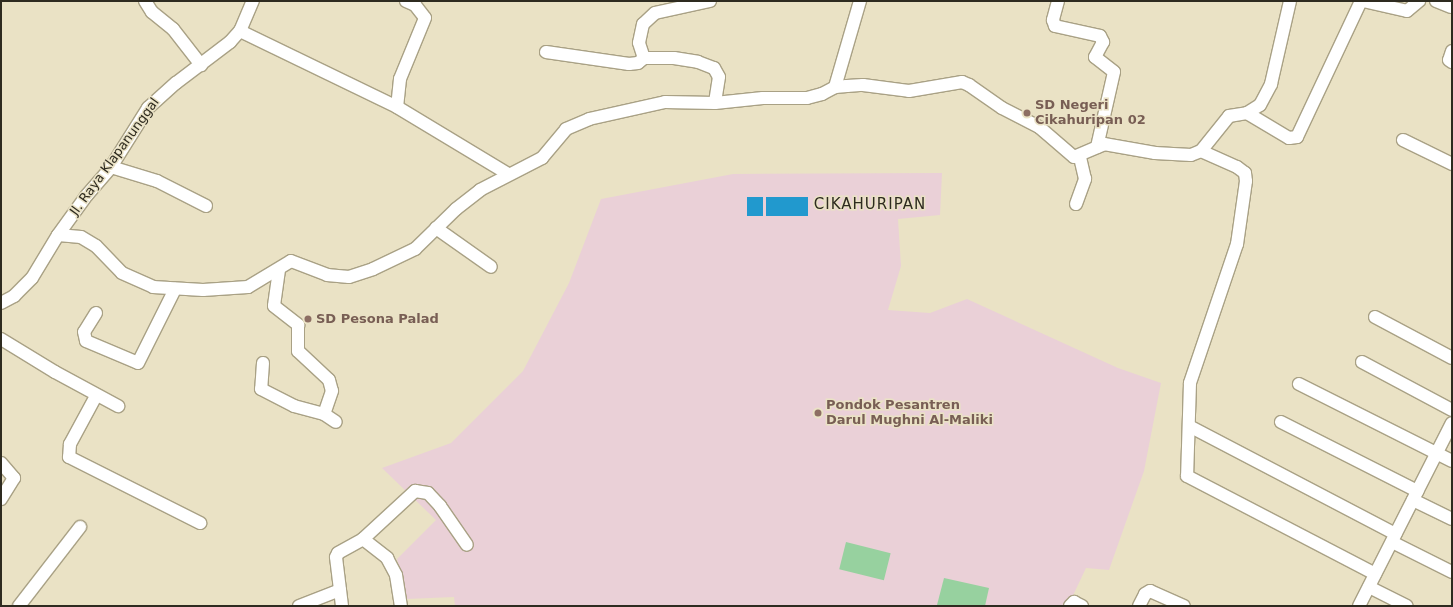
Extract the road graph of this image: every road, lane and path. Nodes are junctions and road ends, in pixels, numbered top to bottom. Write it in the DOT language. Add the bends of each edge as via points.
graph roads {
  1 [pos="145,1"];
  2 [pos="253,1"];
  3 [pos="406,1"];
  4 [pos="710,1"];
  5 [pos="860,1"];
  6 [pos="1058,1"];
  7 [pos="1290,1"];
  8 [pos="1362,1"];
  9 [pos="1419,1"];
  10 [pos="1436,1"];
  11 [pos="1451,7"];
  12 [pos="240,32"];
  13 [pos="1452,51"];
  14 [pos="546,52"];
  15 [pos="644,58"];
  16 [pos="1452,62"];
  17 [pos="201,65"];
  18 [pos="835,87"];
  19 [pos="715,103"];
  20 [pos="397,107"];
  21 [pos="1247,113"];
  22 [pos="1403,140"];
  23 [pos="1097,147"];
  24 [pos="1201,151"];
  25 [pos="1080,156"];
  26 [pos="1452,164"];
  27 [pos="110,167"];
  28 [pos="508,174"];
  29 [pos="1076,204"];
  30 [pos="206,206"];
  31 [pos="436,228"];
  32 [pos="58,234"];
  33 [pos="491,267"];
  34 [pos="278,270"];
  35 [pos="175,288"];
  36 [pos="14,296"];
  37 [pos="1,303"];
  38 [pos="96,313"];
  39 [pos="1,314"];
  40 [pos="1375,317"];
  41 [pos="1,339"];
  42 [pos="1452,358"];
  43 [pos="1362,362"];
  44 [pos="263,363"];
  45 [pos="1299,384"];
  46 [pos="96,396"];
  47 [pos="118,406"];
  48 [pos="1452,410"];
  49 [pos="324,414"];
  50 [pos="336,422"];
  51 [pos="1281,422"];
  52 [pos="1452,423"];
  53 [pos="1188,426"];
  54 [pos="1,453"];
  55 [pos="1436,454"];
  56 [pos="1452,461"];
  57 [pos="1,462"];
  58 [pos="1415,495"];
  59 [pos="1,499"];
  60 [pos="1452,519"];
  61 [pos="200,523"];
  62 [pos="80,527"];
  63 [pos="1394,538"];
  64 [pos="363,539"];
  65 [pos="467,545"];
  66 [pos="1452,572"];
  67 [pos="1375,574"];
  68 [pos="1369,587"];
  69 [pos="340,590"];
  70 [pos="19,606"];
  71 [pos="299,606"];
  72 [pos="342,606"];
  73 [pos="401,606"];
  74 [pos="1070,606"];
  75 [pos="1082,606"];
  76 [pos="1139,606"];
  77 [pos="1184,606"];
  78 [pos="1359,606"];
  79 [pos="1407,606"];
  1 -- 17 [label="street" via="152,12 173,29"];
  2 -- 12 [label="street, Jl. Raya Klapanunggal"];
  3 -- 20 [label="street" via="415,5 425,18 400,79"];
  4 -- 15 [label="street" via="655,13 648,18 639,34"];
  5 -- 18 [label="street"];
  6 -- 23 [label="street" via="1053,20 1055,26 1100,36 1103,42 1095,57 1114,72"];
  7 -- 21 [label="street" via="1271,84 1260,106"];
  8 -- 9 [label="street" via="1407,11"];
  8 -- 21 [label="street" via="1297,137 1289,138"];
  10 -- 11 [label="street"];
  12 -- 17 [label="street, Jl. Raya Klapanunggal"];
  12 -- 20 [label="street"];
  13 -- 16 [label="street" via="1449,60"];
  14 -- 15 [label="street" via="629,64 638,63"];
  15 -- 19 [label="street" via="674,58 714,68 718,73 719,83"];
  17 -- 27 [label="street, Jl. Raya Klapanunggal" via="176,82 148,108"];
  18 -- 19 [label="street" via="816,96"];
  18 -- 25 [label="street" via="863,85 909,91 962,82 1002,108 1039,127 1074,157"];
  19 -- 28 [label="street" via="665,102 589,118 566,129 542,158"];
  20 -- 28 [label="street"];
  21 -- 24 [label="street" via="1229,116"];
  22 -- 26 [label="street"];
  23 -- 24 [label="street" via="1111,145 1175,155 1191,155"];
  23 -- 25 [label="street"];
  24 -- 53 [label="street" via="1238,166 1245,173 1246,181 1237,244 1190,383"];
  25 -- 29 [label="street" via="1085,179"];
  27 -- 30 [label="street" via="157,181"];
  27 -- 32 [label="street, Jl. Raya Klapanunggal"];
  28 -- 31 [label="street" via="480,190"];
  31 -- 33 [label="street"];
  31 -- 34 [label="street" via="415,249 349,277 327,275 291,261"];
  32 -- 35 [label="street" via="81,237 96,246 122,274 133,280 153,287"];
  32 -- 36 [label="street, Jl. Raya Klapanunggal" via="32,278"];
  34 -- 35 [label="street" via="248,287 230,290"];
  34 -- 49 [label="street" via="274,306 298,325 298,351 329,380 331,385 329,402"];
  35 -- 38 [label="street" via="138,364 86,341 84,332"];
  36 -- 37 [label="street, Jl. Raya Klapanunggal"];
  36 -- 39 [label="street"];
  40 -- 42 [label="street"];
  41 -- 46 [label="street"];
  43 -- 48 [label="street"];
  44 -- 49 [label="street" via="261,389 294,406"];
  45 -- 55 [label="street"];
  46 -- 47 [label="street"];
  46 -- 61 [label="street" via="70,444 69,457"];
  49 -- 50 [label="street"];
  51 -- 58 [label="street"];
  52 -- 55 [label="street"];
  53 -- 63 [label="street"];
  53 -- 67 [label="street" via="1188,478"];
  54 -- 57 [label="street"];
  55 -- 56 [label="street"];
  55 -- 58 [label="street"];
  57 -- 59 [label="street" via="14,476"];
  58 -- 60 [label="street"];
  58 -- 63 [label="street"];
  62 -- 70 [label="street"];
  63 -- 66 [label="street"];
  63 -- 67 [label="street"];
  64 -- 65 [label="street" via="408,496 415,491 424,491 440,506"];
  64 -- 69 [label="street" via="338,553 336,557"];
  64 -- 73 [label="street" via="387,558 396,576"];
  67 -- 68 [label="street"];
  68 -- 78 [label="street"];
  68 -- 79 [label="street"];
  69 -- 71 [label="street"];
  69 -- 72 [label="street"];
  74 -- 75 [label="street" via="1074,602"];
  76 -- 77 [label="street" via="1145,594 1152,591"];
}
